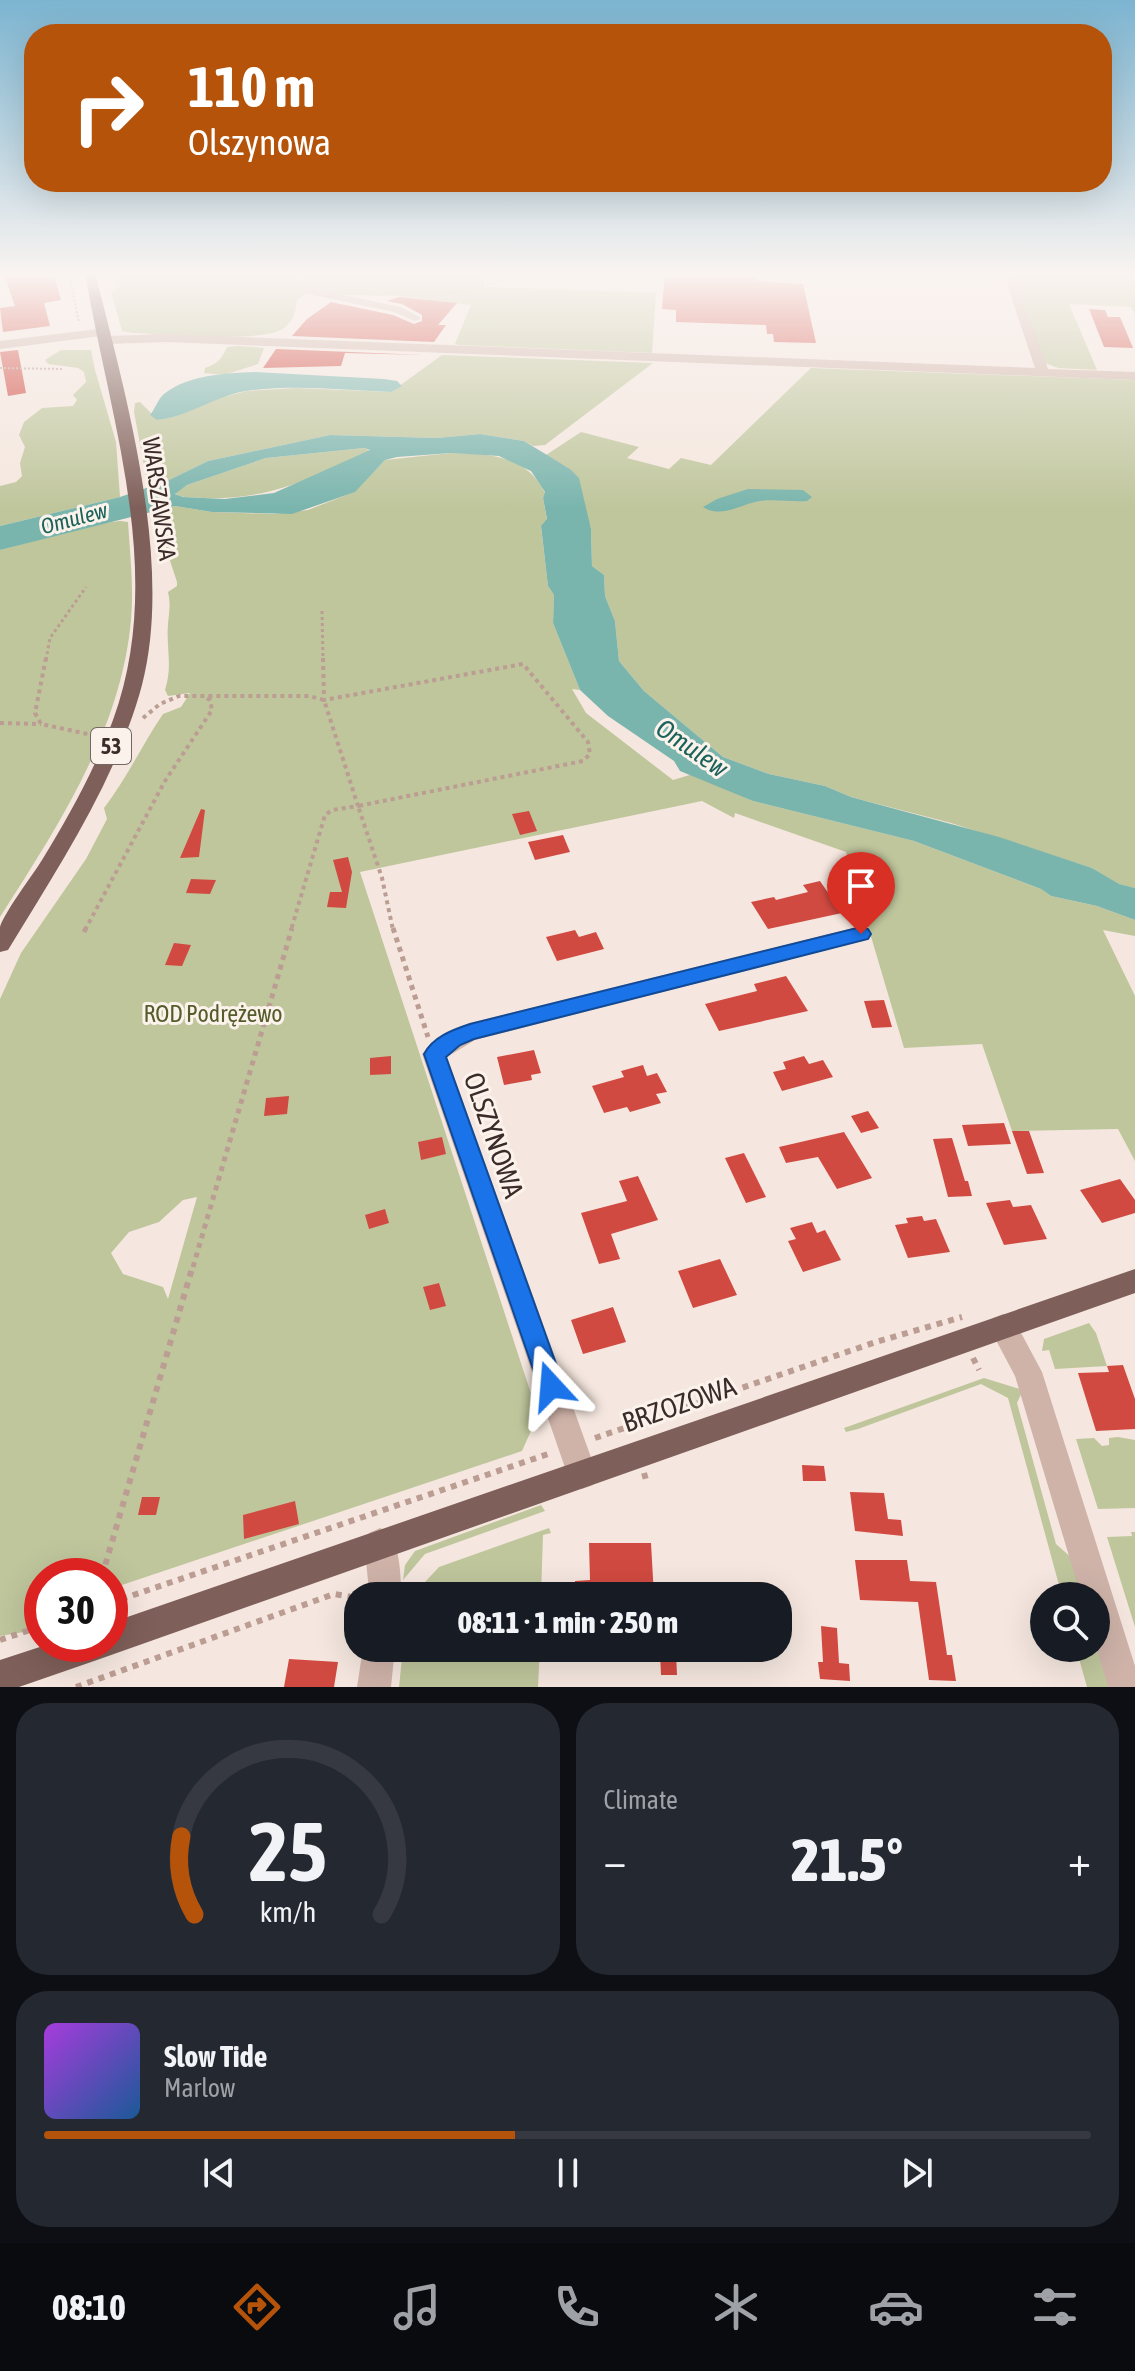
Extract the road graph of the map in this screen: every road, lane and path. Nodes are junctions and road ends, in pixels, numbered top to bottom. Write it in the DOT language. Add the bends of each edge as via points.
graph roads {
  1 [pos="109,351"];
  2 [pos="494,351"];
  3 [pos="1036,351"];
  4 [pos="0,368"];
  5 [pos="63,369"];
  6 [pos="1043,372"];
  7 [pos="1135,376"];
  8 [pos="86,587"];
  9 [pos="322,611"];
  10 [pos="203,695"];
  11 [pos="324,700"];
  12 [pos="0,723"];
  13 [pos="121,723"];
  14 [pos="41,724"];
  15 [pos="113,741"];
  16 [pos="358,806"];
  17 [pos="84,932"];
  18 [pos="861,934"];
  19 [pos="0,944"];
  20 [pos="434,1054"];
  21 [pos="1135,1281"];
  22 [pos="974,1314"];
  23 [pos="1003,1327"];
  24 [pos="587,1441"];
  25 [pos="554,1452"];
  26 [pos="582,1474"];
  27 [pos="380,1544"];
  28 [pos="107,1558"];
  29 [pos="385,1582"];
  30 [pos="344,1596"];
  31 [pos="128,1597"];
  32 [pos="24,1632"];
  33 [pos="128,1633"];
  34 [pos="0,1640"];
  35 [pos="44,1662"];
  36 [pos="377,1662"];
  37 [pos="0,1677"];
  38 [pos="76,1687"];
  39 [pos="374,1687"];
  40 [pos="1125,1687"];
  1 -- 13 [label="main road, WARSZAWSKA / 53" via="146,571 138,666"];
  2 -- 6 [label="street"];
  3 -- 6 [label="street"];
  4 -- 5 [label="path"];
  6 -- 7 [label="street"];
  8 -- 14 [label="path" via="55,628 47,648 35,713"];
  9 -- 11 [label="path"];
  10 -- 11 [label="path"];
  10 -- 13 [label="path" via="169,699 145,717"];
  10 -- 17 [label="path" via="212,710 165,781"];
  11 -- 16 [label="path"];
  11 -- 16 [label="path" via="523,664 588,742 590,754 583,761"];
  12 -- 14 [label="path"];
  13 -- 15 [label="main road, WARSZAWSKA / 53"];
  14 -- 15 [label="path"];
  15 -- 19 [label="main road, WARSZAWSKA / 53" via="63,841"];
  16 -- 20 [label="path"];
  16 -- 28 [label="path" via="325,815"];
  18 -- 20 [label="street, OLSZYNOWA" via="470,1032"];
  20 -- 26 [label="street, OLSZYNOWA"];
  21 -- 23 [label="main road, BRZOZOWA"];
  22 -- 24 [label="path"];
  23 -- 26 [label="main road, BRZOZOWA"];
  23 -- 40 [label="street" via="1028,1372"];
  25 -- 31 [label="path"];
  26 -- 27 [label="main road, BRZOZOWA"];
  27 -- 29 [label="street"];
  27 -- 33 [label="main road, BRZOZOWA"];
  30 -- 38 [label="path" via="334,1594"];
  32 -- 34 [label="path"];
  35 -- 37 [label="main road"];
  36 -- 39 [label="street"];
}
